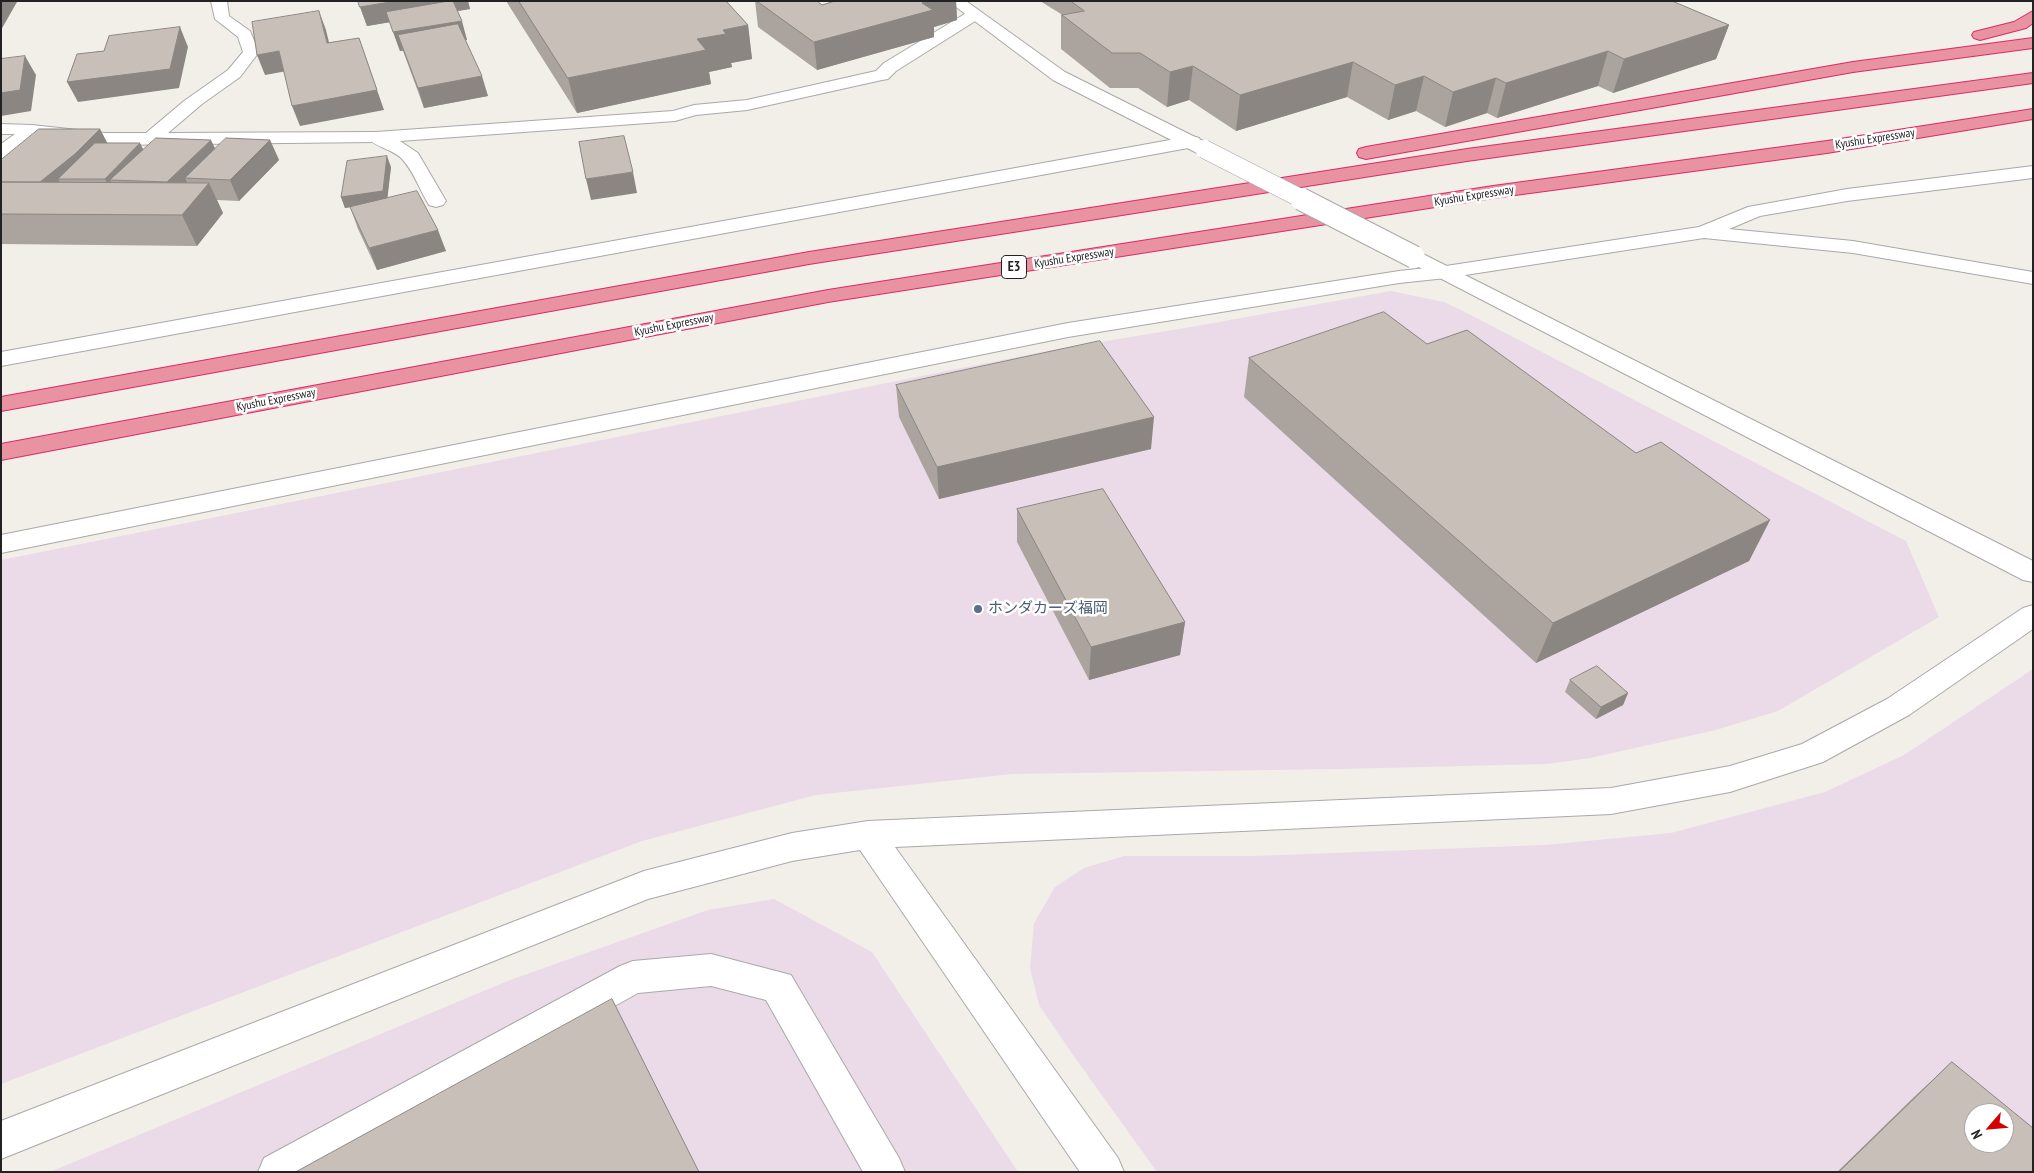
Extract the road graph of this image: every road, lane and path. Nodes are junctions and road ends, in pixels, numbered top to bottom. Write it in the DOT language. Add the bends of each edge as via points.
graph roads {
  1 [pos="219,1"];
  2 [pos="956,1"];
  3 [pos="974,15"];
  4 [pos="2033,16"];
  5 [pos="2033,43"];
  6 [pos="1853,67"];
  7 [pos="2033,78"];
  8 [pos="2033,114"];
  9 [pos="2033,128"];
  10 [pos="1,129"];
  11 [pos="32,130"];
  12 [pos="376,137"];
  13 [pos="150,138"];
  14 [pos="1198,146"];
  15 [pos="1827,147"];
  16 [pos="1,153"];
  17 [pos="2033,172"];
  18 [pos="436,201"];
  19 [pos="1703,232"];
  20 [pos="809,258"];
  21 [pos="1446,272"];
  22 [pos="2033,278"];
  23 [pos="1,359"];
  24 [pos="1,404"];
  25 [pos="1,452"];
  26 [pos="1,544"];
  27 [pos="2033,573"];
  28 [pos="2033,615"];
  29 [pos="868,834"];
  30 [pos="1,1140"];
  31 [pos="278,1172"];
  32 [pos="885,1172"];
  33 [pos="1104,1172"];
  1 -- 13 [label="street" via="218,14 245,34 251,52 246,64"];
  2 -- 3 [label="street"];
  3 -- 12 [label="street" via="882,75 747,104 694,110 675,116"];
  3 -- 14 [label="street" via="1059,76"];
  4 -- 6 [label="highway" via="2020,25"];
  5 -- 6 [label="highway"];
  6 -- 20 [label="highway" via="1444,138"];
  7 -- 20 [label="highway" via="1467,155"];
  8 -- 15 [label="highway, Kyushu Expressway / E3"];
  9 -- 15 [label="highway"];
  10 -- 11 [label="street"];
  11 -- 13 [label="street" via="105,139"];
  11 -- 16 [label="street"];
  12 -- 13 [label="street"];
  12 -- 18 [label="street" via="411,157"];
  14 -- 21 [label="street, bridge"];
  14 -- 23 [label="street"];
  15 -- 25 [label="highway, Kyushu Expressway / E3" via="1493,192 828,296"];
  17 -- 19 [label="street" via="1847,195 1774,208"];
  19 -- 21 [label="street"];
  19 -- 22 [label="street" via="1853,246"];
  20 -- 24 [label="highway"];
  21 -- 26 [label="street" via="1068,330"];
  21 -- 27 [label="street"];
  28 -- 29 [label="street" via="1898,707 1812,753 1730,779 1611,801"];
  29 -- 30 [label="street" via="792,847 644,886"];
  29 -- 33 [label="street"];
  31 -- 32 [label="street" via="633,977 711,970 778,987"];
}
